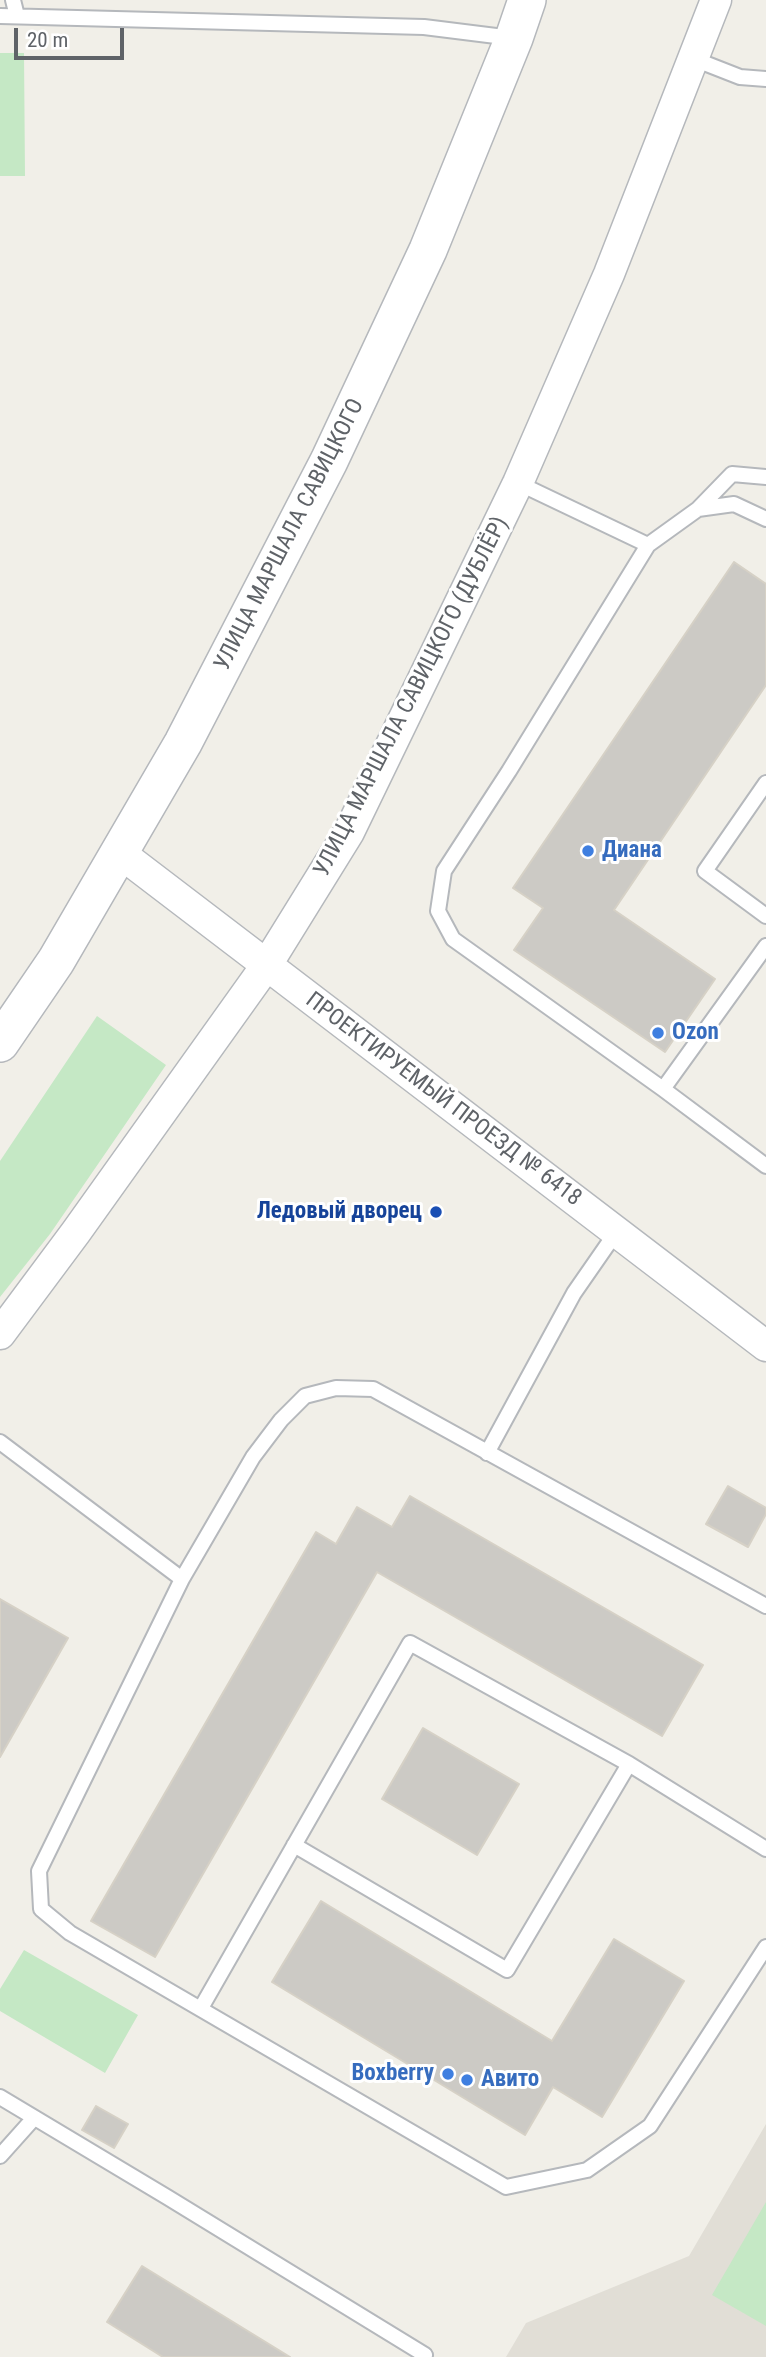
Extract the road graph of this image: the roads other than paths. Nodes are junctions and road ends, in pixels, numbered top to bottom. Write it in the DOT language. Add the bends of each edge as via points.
graph roads {
  1 [pos="13,0"];
  2 [pos="527,0"];
  3 [pos="716,0"];
  4 [pos="0,16"];
  5 [pos="17,16"];
  6 [pos="514,38"];
  7 [pos="694,59"];
  8 [pos="766,79"];
  9 [pos="766,477"];
  10 [pos="518,484"];
  11 [pos="698,509"];
  12 [pos="766,519"];
  13 [pos="648,545"];
  14 [pos="766,783"];
  15 [pos="120,853"];
  16 [pos="766,916"];
  17 [pos="766,946"];
  18 [pos="266,966"];
  19 [pos="0,1043"];
  20 [pos="663,1089"];
  21 [pos="766,1166"];
  22 [pos="617,1231"];
  23 [pos="0,1334"];
  24 [pos="766,1346"];
  25 [pos="0,1441"];
  26 [pos="487,1453"];
  27 [pos="182,1579"];
  28 [pos="766,1606"];
  29 [pos="629,1764"];
  30 [pos="294,1845"];
  31 [pos="766,1849"];
  32 [pos="766,1947"];
  33 [pos="201,2008"];
  34 [pos="0,2097"];
  35 [pos="34,2118"];
  36 [pos="0,2157"];
  37 [pos="424,2357"];
  1 -- 5 [label="lane"];
  2 -- 6 [label="street, УЛИЦА МАРШАЛА САВИЦКОГО"];
  3 -- 7 [label="street, УЛИЦА МАРШАЛА САВИЦКОГО (ДУБЛЁР)"];
  4 -- 5 [label="lane"];
  5 -- 6 [label="lane" via="424,27"];
  6 -- 15 [label="street, УЛИЦА МАРШАЛА САВИЦКОГО" via="428,250 329,461 183,743"];
  7 -- 8 [label="lane" via="740,77"];
  7 -- 10 [label="street, УЛИЦА МАРШАЛА САВИЦКОГО (ДУБЛЁР)" via="609,274"];
  9 -- 11 [label="lane" via="732,474"];
  10 -- 13 [label="lane"];
  10 -- 18 [label="street, УЛИЦА МАРШАЛА САВИЦКОГО (ДУБЛЁР)" via="349,832"];
  11 -- 12 [label="lane" via="734,504"];
  11 -- 13 [label="lane"];
  13 -- 20 [label="lane" via="444,871 439,911 453,939"];
  14 -- 16 [label="lane" via="705,872"];
  15 -- 18 [label="street, ПРОЕКТИРУЕМЫЙ ПРОЕЗД № 6418"];
  15 -- 19 [label="street, УЛИЦА МАРШАЛА САВИЦКОГО" via="56,961"];
  17 -- 20 [label="lane"];
  18 -- 22 [label="street, ПРОЕКТИРУЕМЫЙ ПРОЕЗД № 6418"];
  18 -- 23 [label="street, УЛИЦА МАРШАЛА САВИЦКОГО (ДУБЛЁР)"];
  20 -- 21 [label="lane"];
  22 -- 24 [label="street, ПРОЕКТИРУЕМЫЙ ПРОЕЗД № 6418"];
  22 -- 26 [label="lane" via="574,1293"];
  25 -- 27 [label="lane"];
  26 -- 27 [label="lane" via="373,1389 336,1388 305,1396 253,1457"];
  26 -- 28 [label="lane"];
  27 -- 33 [label="lane" via="39,1871 41,1909 70,1933"];
  29 -- 30 [label="lane" via="410,1643"];
  29 -- 30 [label="lane" via="508,1970"];
  29 -- 31 [label="lane"];
  30 -- 33 [label="lane"];
  32 -- 33 [label="lane" via="650,2126 587,2170 506,2187"];
  34 -- 35 [label="lane"];
  35 -- 36 [label="lane"];
  35 -- 37 [label="lane"];
}
